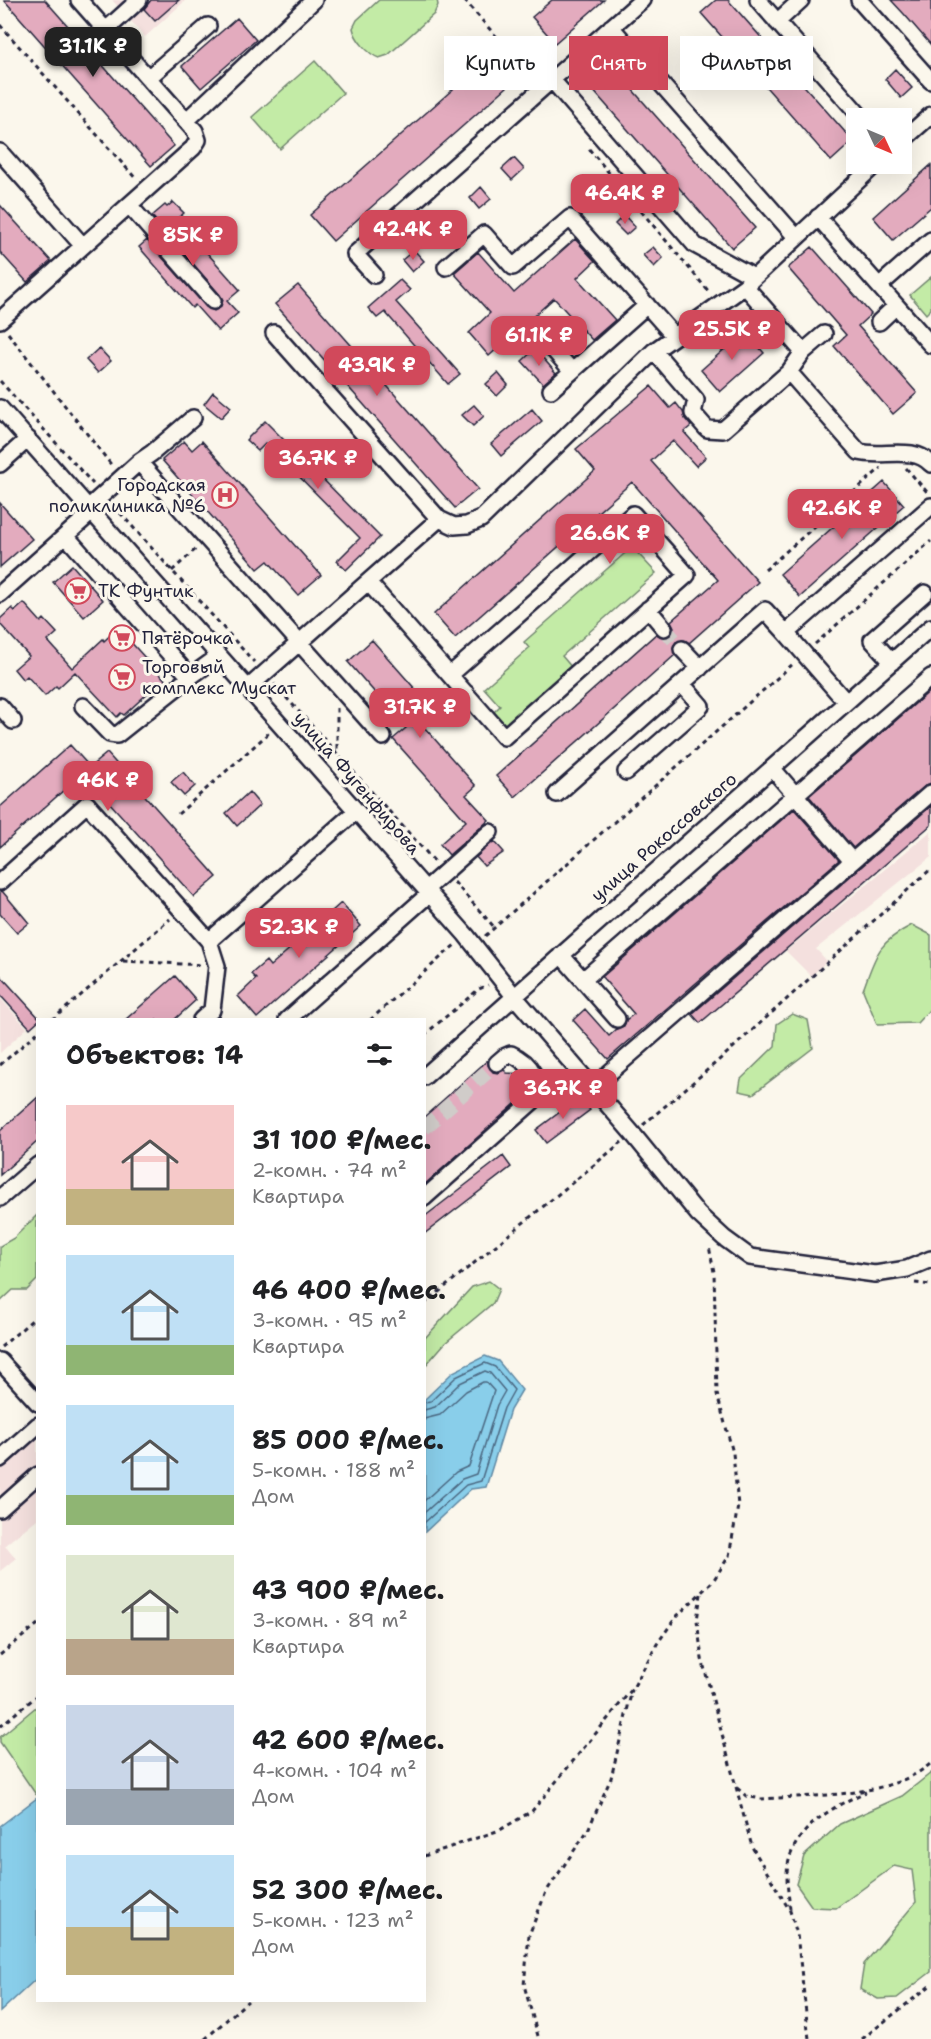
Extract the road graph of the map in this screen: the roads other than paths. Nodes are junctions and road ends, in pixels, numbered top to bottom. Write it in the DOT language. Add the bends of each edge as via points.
graph roads {
  1 [pos="79,0"];
  2 [pos="140,0"];
  3 [pos="314,0"];
  4 [pos="642,0"];
  5 [pos="758,0"];
  6 [pos="801,0"];
  7 [pos="860,0"];
  8 [pos="777,22"];
  9 [pos="208,26"];
  10 [pos="611,27"];
  11 [pos="106,30"];
  12 [pos="557,76"];
  13 [pos="148,78"];
  14 [pos="931,81"];
  15 [pos="557,86"];
  16 [pos="541,90"];
  17 [pos="853,108"];
  18 [pos="931,115"];
  19 [pos="186,121"];
  20 [pos="912,132"];
  21 [pos="0,152"];
  22 [pos="865,174"];
  23 [pos="129,205"];
  24 [pos="818,217"];
  25 [pos="796,237"];
  26 [pos="931,240"];
  27 [pos="83,246"];
  28 [pos="446,267"];
  29 [pos="374,275"];
  30 [pos="750,282"];
  31 [pos="879,286"];
  32 [pos="213,301"];
  33 [pos="647,305"];
  34 [pos="896,306"];
  35 [pos="879,321"];
  36 [pos="4,326"];
  37 [pos="537,331"];
  38 [pos="274,333"];
  39 [pos="824,334"];
  40 [pos="674,336"];
  41 [pos="931,345"];
  42 [pos="654,351"];
  43 [pos="803,352"];
  44 [pos="572,370"];
  45 [pos="789,372"];
  46 [pos="551,390"];
  47 [pos="0,408"];
  48 [pos="192,418"];
  49 [pos="28,440"];
  50 [pos="139,462"];
  51 [pos="0,464"];
  52 [pos="931,464"];
  53 [pos="931,506"];
  54 [pos="90,510"];
  55 [pos="439,519"];
  56 [pos="66,536"];
  57 [pos="368,582"];
  58 [pos="925,593"];
  59 [pos="0,594"];
  60 [pos="648,609"];
  61 [pos="931,627"];
  62 [pos="664,628"];
  63 [pos="786,633"];
  64 [pos="300,642"];
  65 [pos="682,649"];
  66 [pos="219,656"];
  67 [pos="892,662"];
  68 [pos="700,668"];
  69 [pos="450,675"];
  70 [pos="190,677"];
  71 [pos="931,677"];
  72 [pos="681,684"];
  73 [pos="248,688"];
  74 [pos="466,693"];
  75 [pos="846,702"];
  76 [pos="0,706"];
  77 [pos="83,706"];
  78 [pos="441,715"];
  79 [pos="13,721"];
  80 [pos="383,737"];
  81 [pos="772,768"];
  82 [pos="626,772"];
  83 [pos="931,793"];
  84 [pos="557,794"];
  85 [pos="795,795"];
  86 [pos="356,811"];
  87 [pos="490,832"];
  88 [pos="852,861"];
  89 [pos="0,882"];
  90 [pos="428,892"];
  91 [pos="209,942"];
  92 [pos="561,955"];
  93 [pos="583,980"];
  94 [pos="514,996"];
  95 [pos="203,1018"];
  96 [pos="289,1018"];
  97 [pos="616,1019"];
  98 [pos="498,1063"];
  99 [pos="609,1073"];
  100 [pos="426,1075"];
  101 [pos="36,1167"];
  102 [pos="426,1196"];
  103 [pos="0,1198"];
  104 [pos="931,1259"];
  105 [pos="0,1360"];
  106 [pos="36,1401"];
  107 [pos="34,1435"];
  108 [pos="0,1459"];
  109 [pos="36,1477"];
  110 [pos="0,1509"];
  1 -- 11 [label="street"];
  2 -- 11 [label="street"];
  3 -- 19 [label="street"];
  4 -- 10 [label="street"];
  5 -- 8 [label="street"];
  6 -- 8 [label="street"];
  7 -- 14 [label="street"];
  8 -- 17 [label="street"];
  9 -- 13 [label="street"];
  10 -- 12 [label="street"];
  10 -- 25 [label="street"];
  11 -- 13 [label="street"];
  13 -- 19 [label="street"];
  15 -- 30 [label="street" via="695,244"];
  16 -- 29 [label="street" via="356,254"];
  18 -- 20 [label="street"];
  19 -- 23 [label="street" via="197,135 196,144"];
  21 -- 27 [label="street"];
  22 -- 24 [label="street"];
  23 -- 27 [label="street"];
  23 -- 32 [label="street"];
  24 -- 25 [label="street"];
  24 -- 31 [label="street"];
  25 -- 30 [label="street"];
  26 -- 31 [label="street"];
  27 -- 36 [label="street"];
  28 -- 33 [label="street" via="484,234 513,267 570,218"];
  30 -- 40 [label="street"];
  30 -- 43 [label="street"];
  31 -- 34 [label="street"];
  33 -- 40 [label="street"];
  33 -- 44 [label="street"];
  34 -- 35 [label="street"];
  34 -- 41 [label="street"];
  37 -- 44 [label="street"];
  38 -- 55 [label="street"];
  39 -- 43 [label="street"];
  40 -- 42 [label="street"];
  42 -- 45 [label="street" via="696,400 693,413 707,429 723,430"];
  42 -- 55 [label="street" via="481,519 454,526"];
  43 -- 45 [label="street"];
  44 -- 46 [label="street"];
  45 -- 52 [label="street" via="859,452 915,454"];
  47 -- 49 [label="street, улица Фугенфирова"];
  48 -- 50 [label="street"];
  49 -- 51 [label="street"];
  49 -- 54 [label="street, улица Фугенфирова"];
  50 -- 54 [label="street"];
  50 -- 64 [label="street"];
  53 -- 63 [label="street"];
  54 -- 56 [label="street"];
  54 -- 66 [label="street, улица Фугенфирова"];
  55 -- 57 [label="street"];
  56 -- 59 [label="street"];
  56 -- 70 [label="street"];
  57 -- 64 [label="street"];
  57 -- 69 [label="street"];
  58 -- 67 [label="street" via="872,639"];
  60 -- 62 [label="street"];
  60 -- 69 [label="street" via="687,575 633,514"];
  60 -- 74 [label="street" via="504,737"];
  61 -- 67 [label="street, улица Рокоссовского"];
  63 -- 68 [label="street" via="765,610"];
  63 -- 75 [label="street"];
  64 -- 73 [label="street"];
  64 -- 80 [label="street"];
  65 -- 68 [label="street"];
  66 -- 70 [label="street"];
  66 -- 73 [label="street, улица Фугенфирова"];
  67 -- 75 [label="street, улица Рокоссовского"];
  68 -- 72 [label="street"];
  69 -- 74 [label="street"];
  70 -- 77 [label="street" via="115,736"];
  71 -- 85 [label="street"];
  72 -- 82 [label="street" via="701,706"];
  72 -- 84 [label="street"];
  73 -- 86 [label="street, улица Фугенфирова"];
  74 -- 78 [label="street"];
  75 -- 81 [label="street, улица Рокоссовского"];
  76 -- 79 [label="street"];
  81 -- 85 [label="street"];
  81 -- 92 [label="street, улица Рокоссовского"];
  83 -- 88 [label="street"];
  85 -- 88 [label="street"];
  85 -- 93 [label="street"];
  86 -- 90 [label="street, улица Фугенфирова"];
  86 -- 91 [label="street"];
  87 -- 90 [label="street"];
  88 -- 99 [label="street"];
  89 -- 91 [label="street" via="87,804"];
  90 -- 94 [label="street, улица Фугенфирова"];
  90 -- 96 [label="street"];
  91 -- 95 [label="street" via="217,966 213,1010"];
  92 -- 93 [label="street"];
  92 -- 94 [label="street, улица Рокоссовского"];
  93 -- 97 [label="street"];
  94 -- 100 [label="street, улица Рокоссовского"];
  94 -- 104 [label="street, улица Фугенфирова" via="698,1214 750,1257 875,1274 907,1269"];
  98 -- 102 [label="street" via="511,1054 519,1058 535,1076 537,1095"];
  101 -- 103 [label="street"];
  105 -- 106 [label="street"];
  107 -- 108 [label="street"];
  109 -- 110 [label="street"];
}
